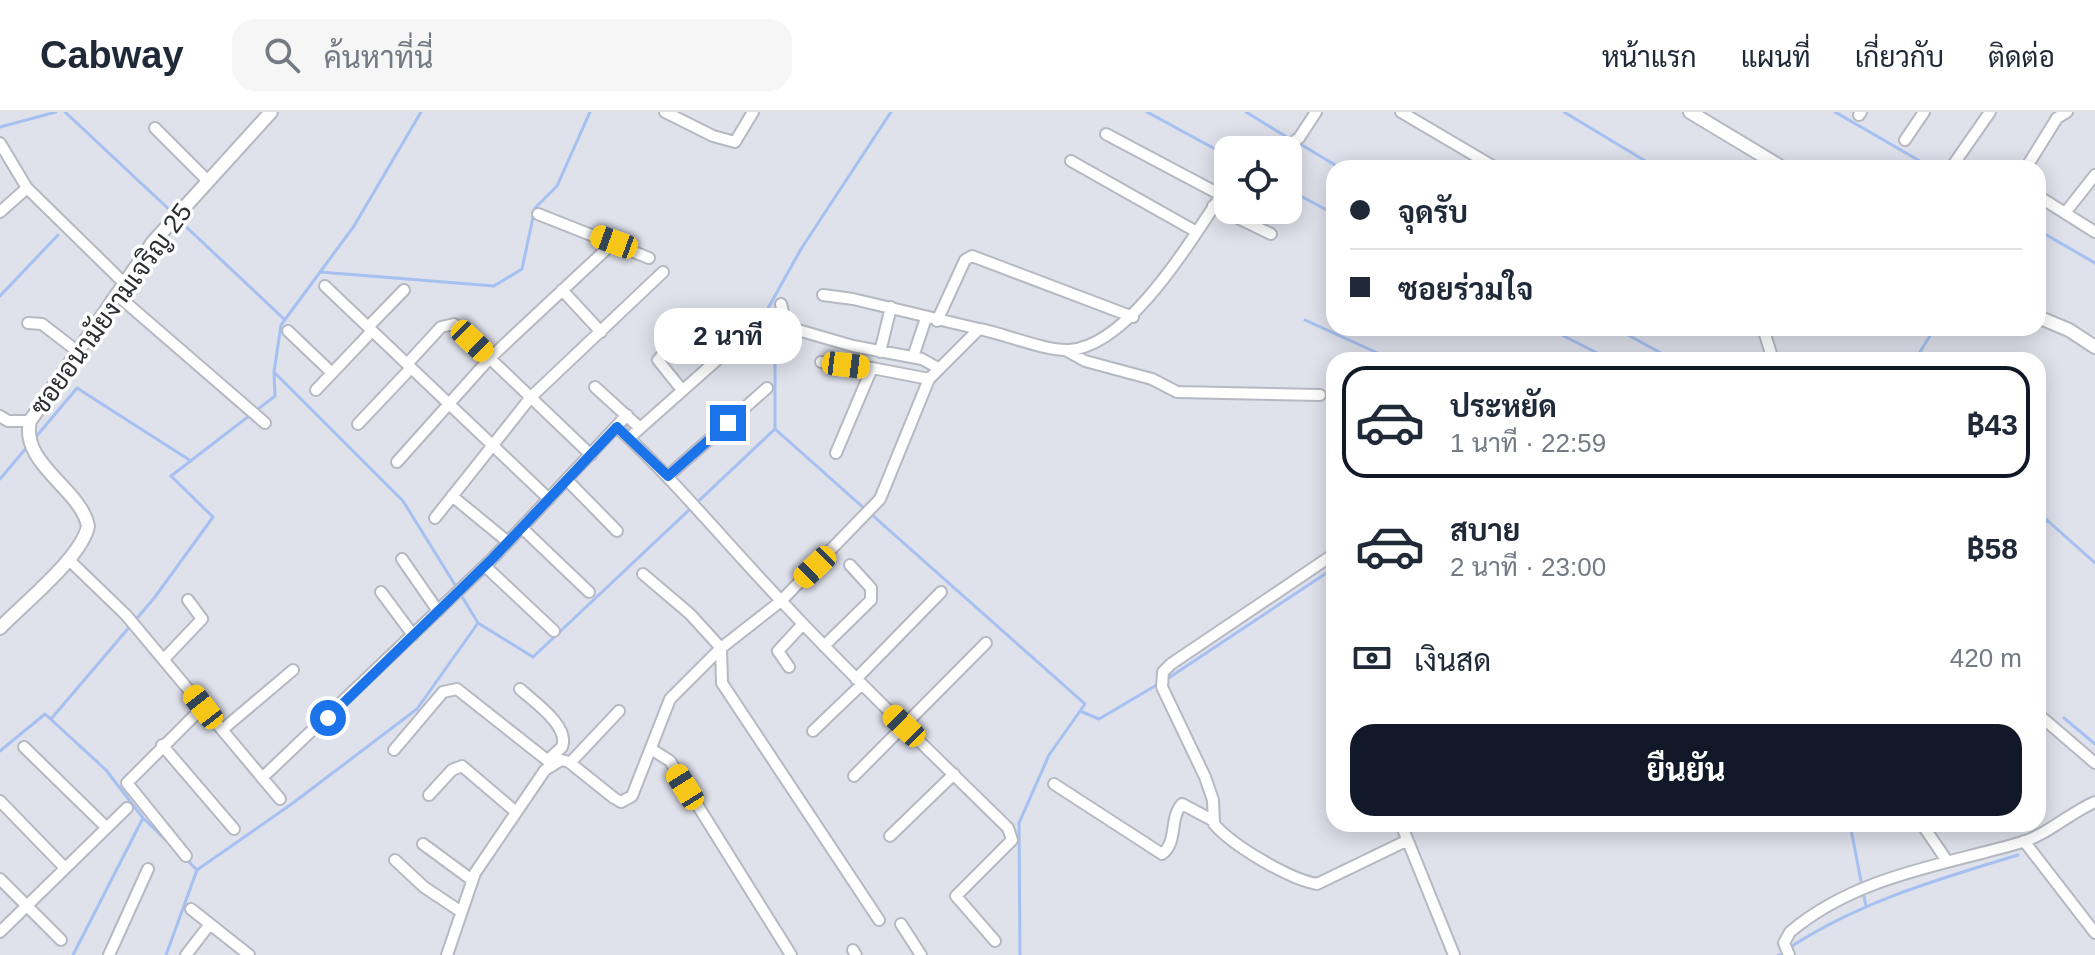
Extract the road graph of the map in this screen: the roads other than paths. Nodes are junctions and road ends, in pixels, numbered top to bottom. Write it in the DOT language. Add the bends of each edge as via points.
graph roads {
  1 [pos="271,112"];
  2 [pos="665,112"];
  3 [pos="753,112"];
  4 [pos="1316,112"];
  5 [pos="1401,112"];
  6 [pos="1690,112"];
  7 [pos="1924,112"];
  8 [pos="1990,112"];
  9 [pos="2067,112"];
  10 [pos="155,128"];
  11 [pos="1106,134"];
  12 [pos="1297,136"];
  13 [pos="1905,140"];
  14 [pos="0,143"];
  15 [pos="1482,160"];
  16 [pos="1770,160"];
  17 [pos="1957,160"];
  18 [pos="2031,160"];
  19 [pos="1071,161"];
  20 [pos="2095,175"];
  21 [pos="207,180"];
  22 [pos="27,188"];
  23 [pos="1214,191"];
  24 [pos="2046,201"];
  25 [pos="1213,206"];
  26 [pos="0,212"];
  27 [pos="2065,213"];
  28 [pos="538,214"];
  29 [pos="1195,231"];
  30 [pos="2095,232"];
  31 [pos="1271,234"];
  32 [pos="614,242"];
  33 [pos="649,258"];
  34 [pos="663,272"];
  35 [pos="325,286"];
  36 [pos="120,288"];
  37 [pos="404,290"];
  38 [pos="562,290"];
  39 [pos="823,295"];
  40 [pos="781,304"];
  41 [pos="891,307"];
  42 [pos="1133,317"];
  43 [pos="931,319"];
  44 [pos="2046,320"];
  45 [pos="28,323"];
  46 [pos="370,329"];
  47 [pos="979,329"];
  48 [pos="288,331"];
  49 [pos="601,332"];
  50 [pos="683,332"];
  51 [pos="2095,347"];
  52 [pos="1066,350"];
  53 [pos="77,351"];
  54 [pos="727,351"];
  55 [pos="880,352"];
  56 [pos="913,357"];
  57 [pos="490,358"];
  58 [pos="821,362"];
  59 [pos="409,366"];
  60 [pos="872,368"];
  61 [pos="938,368"];
  62 [pos="332,373"];
  63 [pos="929,379"];
  64 [pos="595,387"];
  65 [pos="767,388"];
  66 [pos="316,390"];
  67 [pos="682,390"];
  68 [pos="1320,395"];
  69 [pos="531,397"];
  70 [pos="449,404"];
  71 [pos="627,415"];
  72 [pos="0,416"];
  73 [pos="30,421"];
  74 [pos="265,423"];
  75 [pos="358,424"];
  76 [pos="617,427"];
  77 [pos="640,428"];
  78 [pos="629,438"];
  79 [pos="492,445"];
  80 [pos="836,453"];
  81 [pos="591,455"];
  82 [pos="397,462"];
  83 [pos="668,476"];
  84 [pos="567,480"];
  85 [pos="452,496"];
  86 [pos="549,499"];
  87 [pos="435,518"];
  88 [pos="522,528"];
  89 [pos="617,531"];
  90 [pos="508,542"];
  91 [pos="68,559"];
  92 [pos="402,559"];
  93 [pos="1326,560"];
  94 [pos="850,565"];
  95 [pos="485,566"];
  96 [pos="643,574"];
  97 [pos="381,592"];
  98 [pos="589,592"];
  99 [pos="941,592"];
  100 [pos="188,600"];
  101 [pos="781,601"];
  102 [pos="438,611"];
  103 [pos="803,624"];
  104 [pos="0,628"];
  105 [pos="554,631"];
  106 [pos="413,635"];
  107 [pos="986,643"];
  108 [pos="824,646"];
  109 [pos="721,648"];
  110 [pos="164,659"];
  111 [pos="789,667"];
  112 [pos="293,670"];
  113 [pos="859,682"];
  114 [pos="520,689"];
  115 [pos="203,707"];
  116 [pos="619,711"];
  117 [pos="2046,721"];
  118 [pos="904,726"];
  119 [pos="222,730"];
  120 [pos="813,731"];
  121 [pos="162,745"];
  122 [pos="24,747"];
  123 [pos="651,749"];
  124 [pos="394,750"];
  125 [pos="550,762"];
  126 [pos="570,763"];
  127 [pos="2095,763"];
  128 [pos="954,774"];
  129 [pos="854,776"];
  130 [pos="262,778"];
  131 [pos="1054,784"];
  132 [pos="429,795"];
  133 [pos="280,799"];
  134 [pos="0,801"];
  135 [pos="2095,802"];
  136 [pos="127,808"];
  137 [pos="516,812"];
  138 [pos="1214,821"];
  139 [pos="106,827"];
  140 [pos="2046,828"];
  141 [pos="234,829"];
  142 [pos="1403,832"];
  143 [pos="1927,832"];
  144 [pos="2039,832"];
  145 [pos="890,836"];
  146 [pos="1406,841"];
  147 [pos="2024,841"];
  148 [pos="423,844"];
  149 [pos="186,856"];
  150 [pos="395,860"];
  151 [pos="1947,861"];
  152 [pos="65,868"];
  153 [pos="148,869"];
  154 [pos="0,879"];
  155 [pos="472,880"];
  156 [pos="26,905"];
  157 [pos="191,909"];
  158 [pos="460,911"];
  159 [pos="879,920"];
  160 [pos="210,924"];
  161 [pos="901,924"];
  162 [pos="0,932"];
  163 [pos="2095,933"];
  164 [pos="61,940"];
  165 [pos="995,941"];
  166 [pos="109,955"];
  167 [pos="186,955"];
  168 [pos="249,955"];
  169 [pos="447,955"];
  170 [pos="791,955"];
  171 [pos="921,955"];
  172 [pos="1454,955"];
  173 [pos="1789,955"];
  1 -- 21 [label="street, ซอยอนามัยงามเจริญ 25"];
  2 -- 3 [label="street" via="735,142"];
  4 -- 12 [label="street"];
  5 -- 15 [label="street"];
  6 -- 16 [label="street"];
  7 -- 13 [label="street"];
  8 -- 17 [label="street"];
  9 -- 18 [label="street" via="2057,118"];
  10 -- 21 [label="street"];
  11 -- 23 [label="street"];
  14 -- 22 [label="street"];
  19 -- 29 [label="street"];
  20 -- 27 [label="street"];
  21 -- 36 [label="street, ซอยอนามัยงามเจริญ 25"];
  22 -- 26 [label="street"];
  22 -- 36 [label="street"];
  24 -- 27 [label="street"];
  25 -- 29 [label="street"];
  25 -- 31 [label="street"];
  27 -- 30 [label="street"];
  28 -- 32 [label="street"];
  29 -- 42 [label="street"];
  32 -- 33 [label="street"];
  32 -- 38 [label="street"];
  34 -- 49 [label="street"];
  35 -- 46 [label="street"];
  36 -- 53 [label="street, ซอยอนามัยงามเจริญ 25"];
  36 -- 74 [label="street"];
  37 -- 46 [label="street"];
  38 -- 49 [label="street"];
  38 -- 57 [label="street"];
  39 -- 41 [label="street"];
  40 -- 55 [label="street" via="791,328"];
  41 -- 43 [label="street"];
  41 -- 55 [label="street"];
  42 -- 43 [label="street" via="972,256"];
  42 -- 52 [label="street" via="1092,343"];
  43 -- 47 [label="street"];
  43 -- 56 [label="street"];
  44 -- 51 [label="street"];
  45 -- 53 [label="street" via="42,324"];
  46 -- 59 [label="street"];
  46 -- 62 [label="street"];
  47 -- 52 [label="street"];
  47 -- 61 [label="street"];
  48 -- 62 [label="street"];
  49 -- 69 [label="street"];
  50 -- 67 [label="street" via="658,360"];
  52 -- 68 [label="street" via="1177,392"];
  53 -- 73 [label="street, ซอยอนามัยงามเจริญ 25"];
  54 -- 67 [label="street"];
  55 -- 56 [label="street"];
  56 -- 61 [label="street"];
  57 -- 59 [label="street" via="451,323 441,327"];
  57 -- 69 [label="street"];
  57 -- 70 [label="street"];
  58 -- 60 [label="street"];
  59 -- 70 [label="street"];
  59 -- 75 [label="street"];
  60 -- 63 [label="street"];
  60 -- 80 [label="street"];
  61 -- 63 [label="street"];
  62 -- 66 [label="street"];
  63 -- 101 [label="street" via="886,492"];
  64 -- 71 [label="street"];
  65 -- 83 [label="street"];
  67 -- 77 [label="street"];
  69 -- 79 [label="street"];
  69 -- 81 [label="street"];
  70 -- 79 [label="street"];
  70 -- 82 [label="street"];
  71 -- 76 [label="street"];
  71 -- 77 [label="street"];
  72 -- 73 [label="street"];
  73 -- 91 [label="street, ซอยอนามัยงามเจริญ 25" via="42,462 87,519 86,535"];
  76 -- 78 [label="street"];
  76 -- 81 [label="street"];
  77 -- 78 [label="street"];
  78 -- 83 [label="street"];
  79 -- 85 [label="street"];
  79 -- 86 [label="street"];
  81 -- 84 [label="street"];
  83 -- 101 [label="street"];
  84 -- 86 [label="street"];
  84 -- 89 [label="street"];
  85 -- 87 [label="street"];
  85 -- 90 [label="street"];
  86 -- 88 [label="street"];
  88 -- 90 [label="street"];
  88 -- 98 [label="street"];
  90 -- 95 [label="street"];
  91 -- 104 [label="street, ซอยอนามัยงามเจริญ 25"];
  91 -- 110 [label="street"];
  92 -- 102 [label="street"];
  93 -- 138 [label="street" via="1163,672 1167,703 1205,777"];
  94 -- 108 [label="street" via="871,588 871,600"];
  95 -- 102 [label="street"];
  95 -- 105 [label="street"];
  96 -- 109 [label="street"];
  97 -- 106 [label="street"];
  99 -- 113 [label="street"];
  100 -- 110 [label="street" via="202,619"];
  101 -- 103 [label="street"];
  101 -- 109 [label="street"];
  102 -- 106 [label="street"];
  103 -- 108 [label="street"];
  103 -- 111 [label="street" via="778,651"];
  106 -- 130 [label="street"];
  107 -- 118 [label="street"];
  108 -- 113 [label="street"];
  109 -- 123 [label="street" via="683,684 662,714"];
  109 -- 159 [label="street" via="722,683"];
  110 -- 115 [label="street"];
  112 -- 119 [label="street"];
  113 -- 118 [label="street"];
  113 -- 120 [label="street"];
  114 -- 125 [label="street" via="563,735 562,747"];
  115 -- 119 [label="street"];
  115 -- 121 [label="street"];
  116 -- 126 [label="street"];
  117 -- 127 [label="street"];
  118 -- 128 [label="street"];
  118 -- 129 [label="street"];
  119 -- 130 [label="street"];
  121 -- 141 [label="street"];
  121 -- 149 [label="street" via="127,786"];
  122 -- 139 [label="street"];
  123 -- 126 [label="street" via="636,791 621,802"];
  123 -- 170 [label="street" via="670,761"];
  124 -- 125 [label="street" via="443,692 457,689"];
  125 -- 126 [label="street"];
  125 -- 137 [label="street"];
  128 -- 145 [label="street"];
  128 -- 165 [label="street" via="1012,835 956,893"];
  130 -- 133 [label="street"];
  131 -- 138 [label="street" via="1162,854 1170,846 1182,804"];
  132 -- 137 [label="street" via="462,766"];
  134 -- 152 [label="street"];
  135 -- 140 [label="street"];
  136 -- 139 [label="street"];
  137 -- 155 [label="street"];
  138 -- 146 [label="street" via="1218,829 1285,872 1317,884"];
  139 -- 152 [label="street"];
  142 -- 146 [label="street"];
  143 -- 151 [label="street"];
  144 -- 147 [label="street"];
  146 -- 172 [label="street"];
  147 -- 151 [label="street"];
  147 -- 163 [label="street"];
  148 -- 155 [label="street"];
  150 -- 158 [label="street"];
  151 -- 173 [label="street" via="1864,887 1812,915 1786,937"];
  152 -- 156 [label="street"];
  153 -- 166 [label="street"];
  154 -- 156 [label="street"];
  155 -- 158 [label="street"];
  156 -- 162 [label="street"];
  156 -- 164 [label="street"];
  157 -- 160 [label="street"];
  158 -- 169 [label="street"];
  160 -- 167 [label="street"];
  160 -- 168 [label="street"];
  161 -- 171 [label="street"];
}
